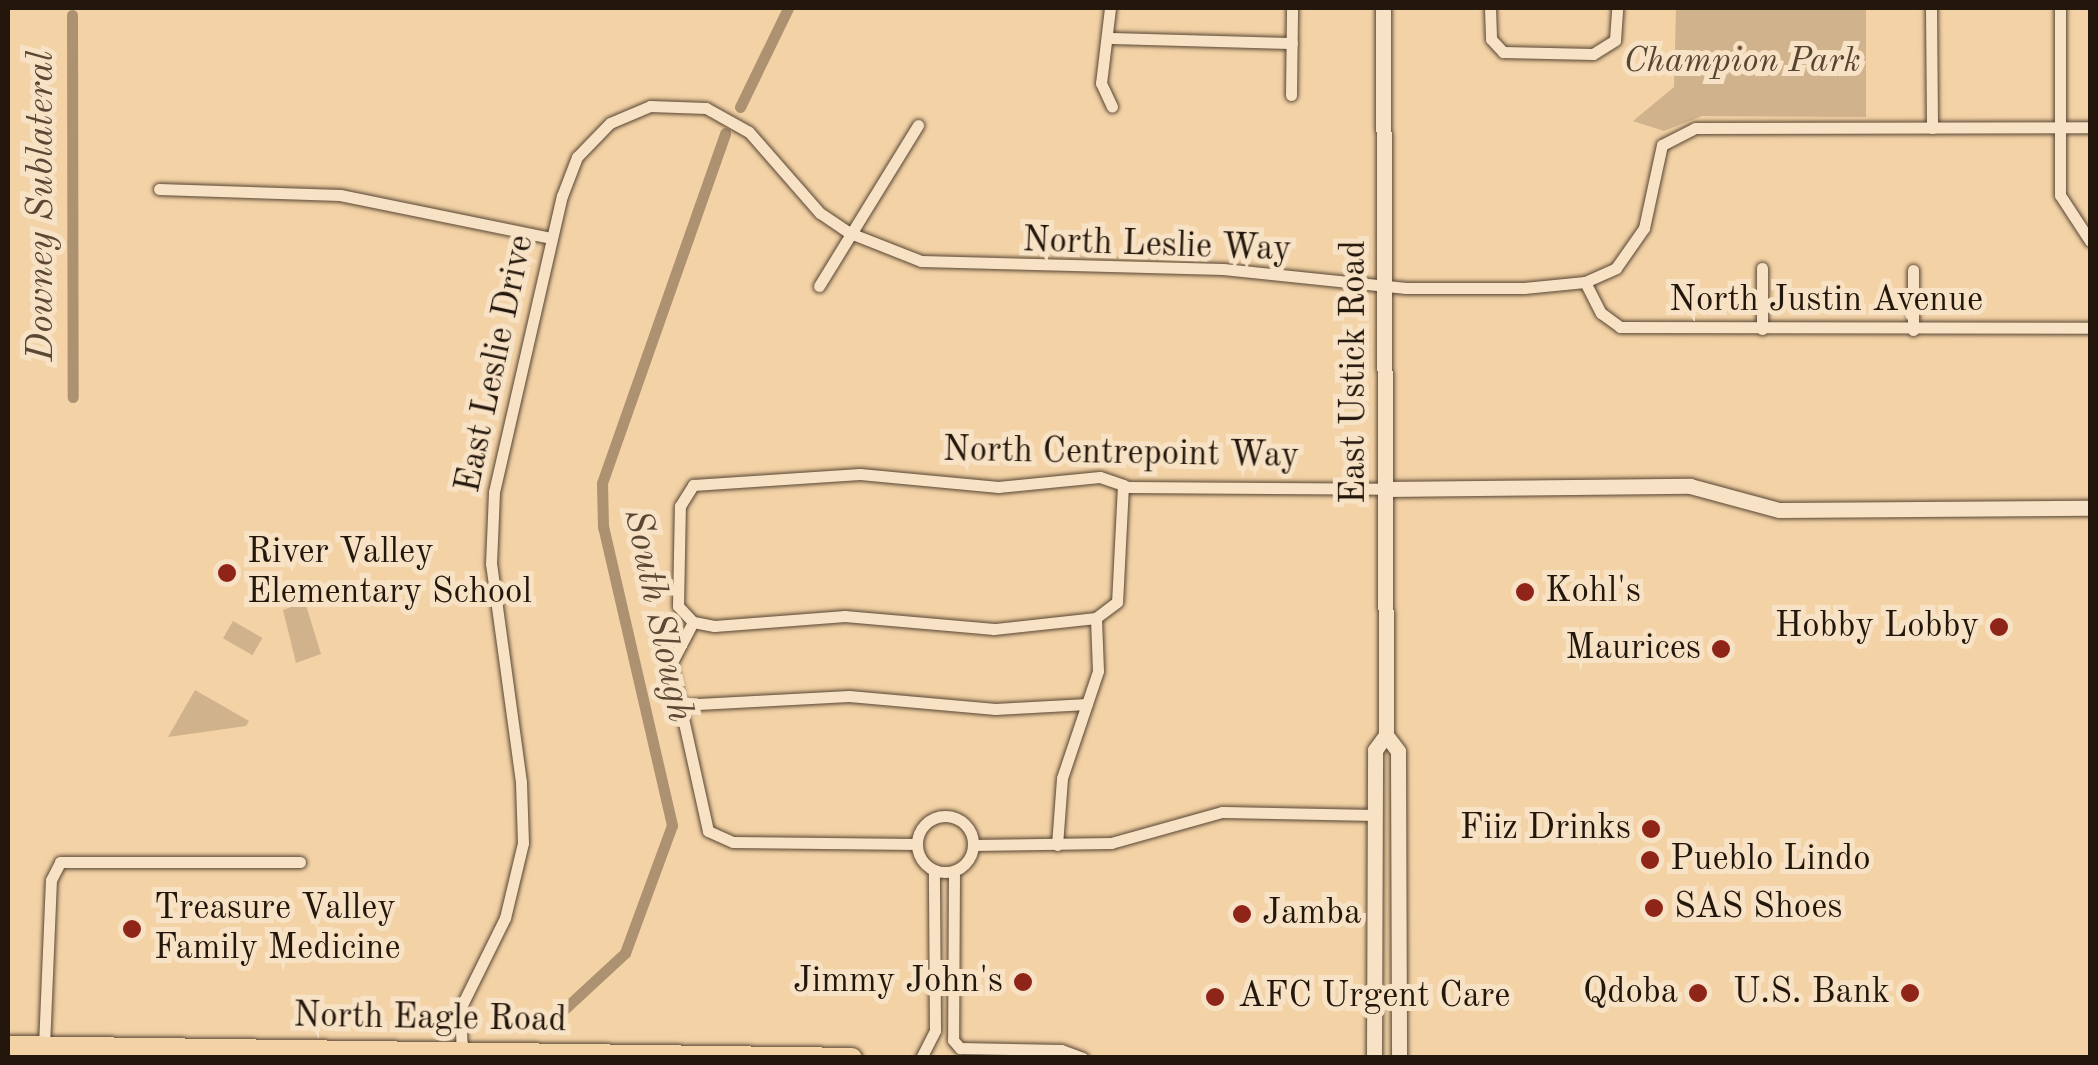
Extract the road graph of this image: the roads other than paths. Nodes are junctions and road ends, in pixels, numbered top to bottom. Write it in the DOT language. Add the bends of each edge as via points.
graph roads {
  1 [pos="1110,8"];
  2 [pos="1292,8"];
  3 [pos="1383,8"];
  4 [pos="1490,8"];
  5 [pos="1616,8"];
  6 [pos="1931,8"];
  7 [pos="2060,8"];
  8 [pos="1108,38"];
  9 [pos="1292,43"];
  10 [pos="1292,95"];
  11 [pos="1112,107"];
  12 [pos="736,123"];
  13 [pos="918,125"];
  14 [pos="2060,126"];
  15 [pos="2090,127"];
  16 [pos="1932,128"];
  17 [pos="158,190"];
  18 [pos="850,233"];
  19 [pos="552,238"];
  20 [pos="2090,241"];
  21 [pos="1762,268"];
  22 [pos="1913,270"];
  23 [pos="1585,282"];
  24 [pos="820,286"];
  25 [pos="1384,288"];
  26 [pos="2090,328"];
  27 [pos="1762,329"];
  28 [pos="1912,330"];
  29 [pos="1123,485"];
  30 [pos="1385,488"];
  31 [pos="2090,508"];
  32 [pos="1096,618"];
  33 [pos="693,622"];
  34 [pos="1087,704"];
  35 [pos="679,705"];
  36 [pos="1386,735"];
  37 [pos="1375,815"];
  38 [pos="916,844"];
  39 [pos="973,845"];
  40 [pos="1057,845"];
  41 [pos="300,862"];
  42 [pos="934,871"];
  43 [pos="954,871"];
  44 [pos="8,1046"];
  45 [pos="462,1053"];
  46 [pos="43,1054"];
  47 [pos="813,1057"];
  48 [pos="852,1058"];
  49 [pos="921,1058"];
  50 [pos="1083,1058"];
  51 [pos="1374,1058"];
  52 [pos="1399,1058"];
  1 -- 8 [label="street"];
  2 -- 9 [label="street"];
  3 -- 25 [label="main road, East Ustick Road"];
  4 -- 5 [label="street" via="1497,48 1510,54 1593,54 1610,48"];
  6 -- 16 [label="street"];
  7 -- 14 [label="street"];
  8 -- 9 [label="street"];
  8 -- 11 [label="street" via="1101,83"];
  9 -- 10 [label="street"];
  12 -- 18 [label="street, North Leslie Way" via="820,213"];
  12 -- 19 [label="street, East Leslie Drive" via="706,108 671,104 610,123 577,157"];
  13 -- 18 [label="street"];
  14 -- 15 [label="street"];
  14 -- 16 [label="street"];
  14 -- 20 [label="street" via="2060,196"];
  16 -- 23 [label="street" via="1695,128 1677,134 1654,160 1640,239 1616,268"];
  17 -- 19 [label="street" via="340,195"];
  18 -- 24 [label="street"];
  18 -- 25 [label="street, North Leslie Way" via="922,261 976,268 1223,269"];
  19 -- 45 [label="street, East Leslie Drive" via="490,526 523,844 505,918 460,1008"];
  21 -- 27 [label="street"];
  22 -- 28 [label="street"];
  23 -- 25 [label="street, North Leslie Way"];
  23 -- 27 [label="street, North Justin Avenue" via="1601,313 1620,327"];
  25 -- 30 [label="main road, East Ustick Road"];
  26 -- 28 [label="street, North Justin Avenue"];
  27 -- 28 [label="street, North Justin Avenue"];
  29 -- 30 [label="street, North Centrepoint Way"];
  29 -- 32 [label="street" via="1117,602"];
  29 -- 33 [label="street, North Centrepoint Way" via="1077,478 998,487 822,474 688,488 680,506 678,606"];
  30 -- 31 [label="main road, North Centrepoint Way" via="1676,486 1780,510"];
  30 -- 36 [label="main road, East Ustick Road"];
  32 -- 33 [label="street" via="994,629 845,616"];
  32 -- 34 [label="street" via="1098,671"];
  33 -- 35 [label="street" via="674,650"];
  34 -- 35 [label="street" via="996,710 849,696"];
  34 -- 40 [label="street" via="1062,778"];
  35 -- 38 [label="street" via="700,802 716,837"];
  36 -- 37 [label="main road, East Ustick Road" via="1375,750"];
  36 -- 52 [label="main road, East Ustick Road" via="1398,751"];
  37 -- 40 [label="street" via="1222,812 1111,843"];
  37 -- 51 [label="main road, East Ustick Road"];
  38 -- 39 [label="street" via="928,821 947,815 964,822"];
  38 -- 42 [label="street"];
  39 -- 40 [label="street"];
  39 -- 43 [label="street"];
  41 -- 46 [label="street" via="60,862 51,880"];
  42 -- 43 [label="street"];
  42 -- 49 [label="street" via="935,1030"];
  43 -- 50 [label="street" via="952,1040 960,1048 1061,1050"];
  44 -- 46 [label="highway, North Eagle Road"];
  45 -- 46 [label="highway, North Eagle Road"];
  45 -- 47 [label="highway, North Eagle Road"];
  47 -- 48 [label="highway, North Eagle Road"];
}
